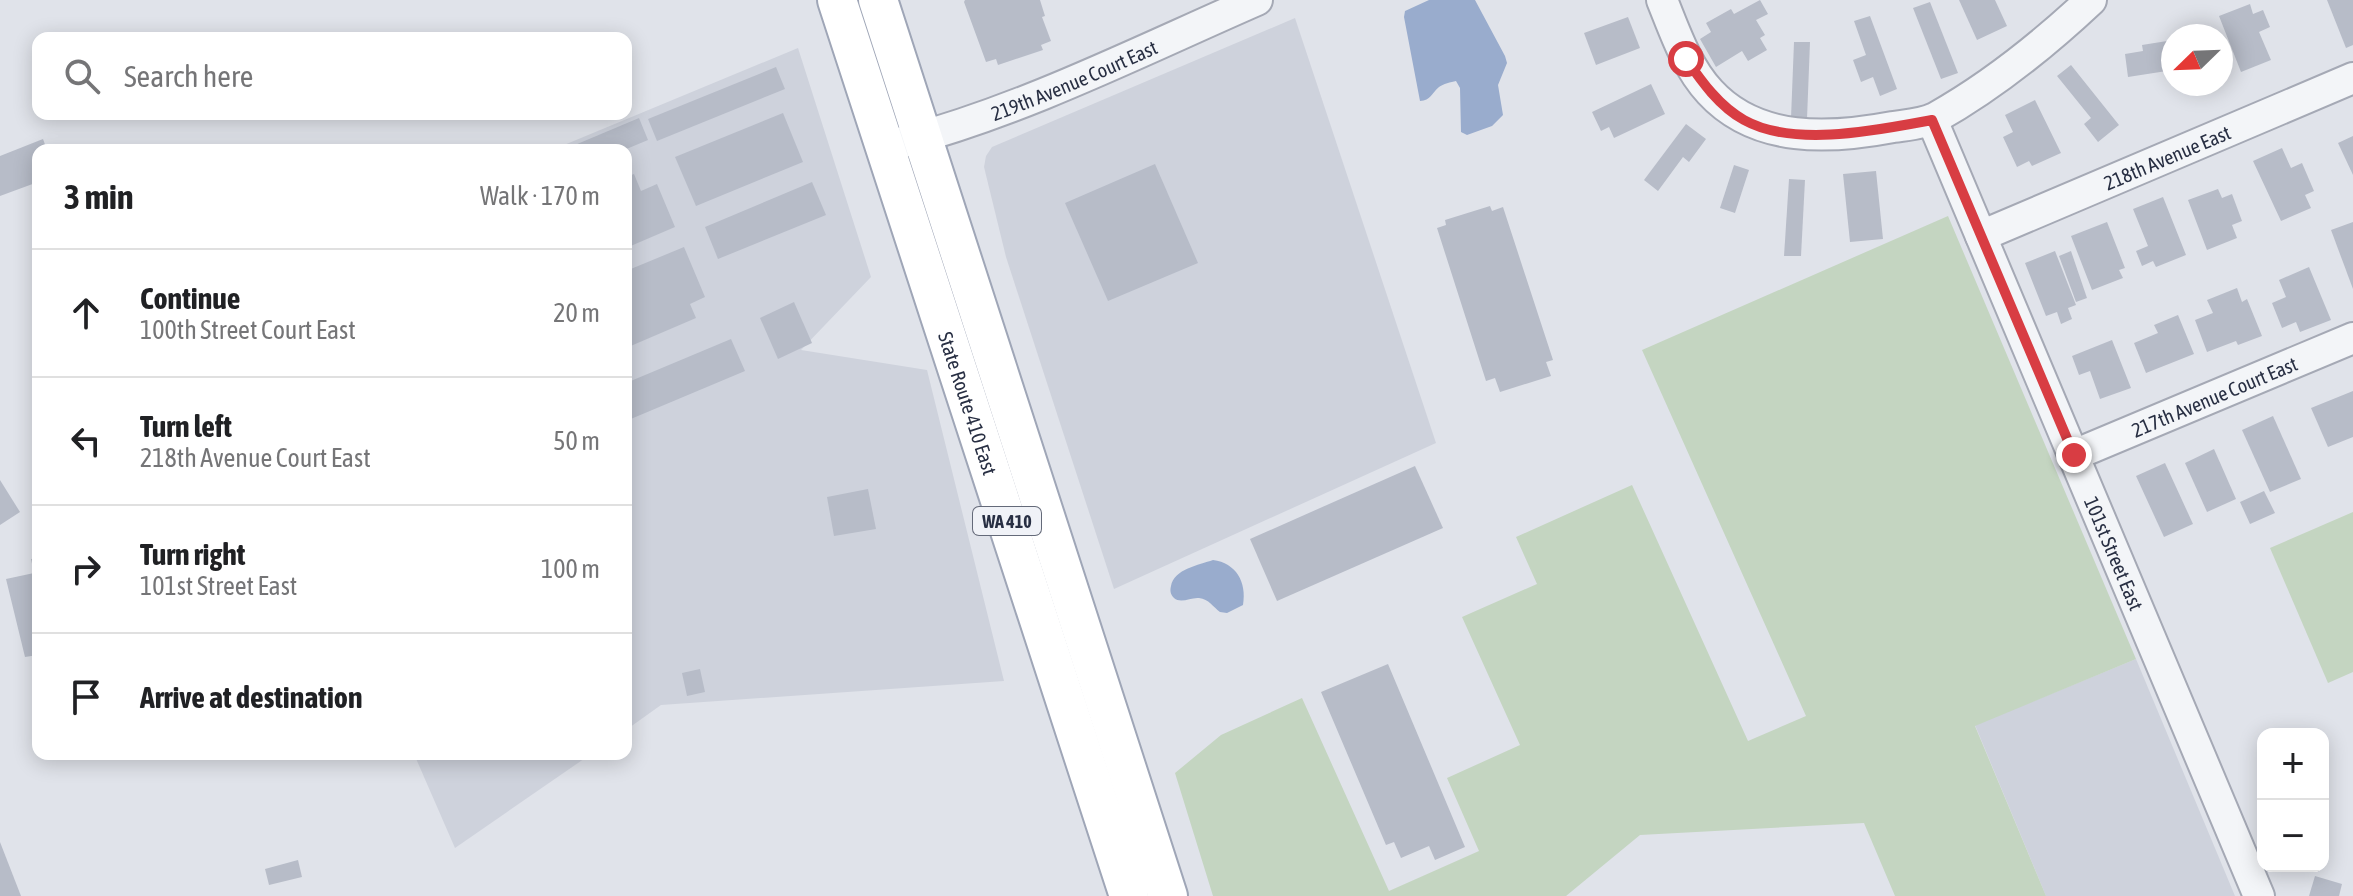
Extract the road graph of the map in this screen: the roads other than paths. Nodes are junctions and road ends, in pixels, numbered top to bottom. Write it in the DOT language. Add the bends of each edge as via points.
graph roads {
  1 [pos="837,0"];
  2 [pos="878,0"];
  3 [pos="1257,0"];
  4 [pos="1662,0"];
  5 [pos="2091,0"];
  6 [pos="2353,78"];
  7 [pos="1932,120"];
  8 [pos="922,137"];
  9 [pos="885,147"];
  10 [pos="1981,236"];
  11 [pos="2353,338"];
  12 [pos="2074,455"];
  13 [pos="1129,896"];
  14 [pos="1168,896"];
  15 [pos="2259,896"];
  1 -- 9 [label="main road, State Route 410 East / WA 410"];
  2 -- 8 [label="main road, State Route 410 East / WA 410"];
  3 -- 8 [label="street, 219th Avenue Court East" via="1055,91"];
  4 -- 7 [label="street" via="1686,59 1710,93 1744,120 1768,129 1835,136"];
  5 -- 7 [label="street" via="1992,83"];
  6 -- 10 [label="street, 218th Avenue East"];
  7 -- 10 [label="street, 101st Street East"];
  8 -- 9 [label="street, 219th Avenue Court East"];
  8 -- 14 [label="main road, State Route 410 East / WA 410"];
  9 -- 13 [label="main road, State Route 410 East / WA 410"];
  10 -- 12 [label="street, 101st Street East"];
  11 -- 12 [label="street, 217th Avenue Court East"];
  12 -- 15 [label="street, 101st Street East"];
}
